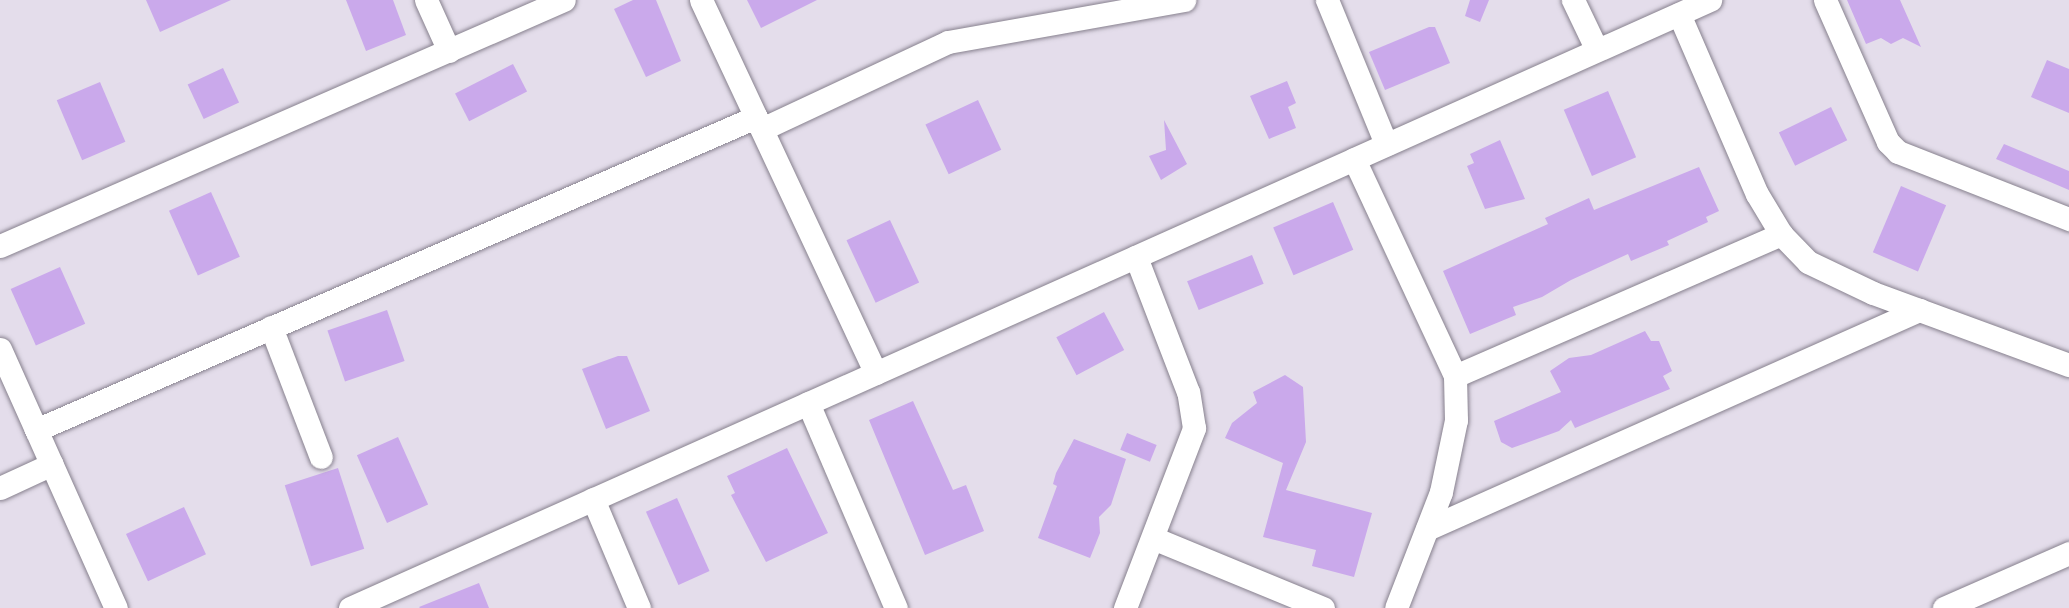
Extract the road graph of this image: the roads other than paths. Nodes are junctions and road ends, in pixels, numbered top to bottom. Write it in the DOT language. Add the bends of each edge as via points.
graph roads {
  1 [pos="426,0"];
  2 [pos="564,0"];
  3 [pos="701,0"];
  4 [pos="1184,0"];
  5 [pos="1327,0"];
  6 [pos="1573,0"];
  7 [pos="1710,0"];
  8 [pos="1825,0"];
  9 [pos="1679,14"];
  10 [pos="1596,48"];
  11 [pos="449,51"];
  12 [pos="759,123"];
  13 [pos="1387,145"];
  14 [pos="1354,159"];
  15 [pos="2069,219"];
  16 [pos="1781,234"];
  17 [pos="0,246"];
  18 [pos="1136,257"];
  19 [pos="1919,310"];
  20 [pos="271,327"];
  21 [pos="0,349"];
  22 [pos="2069,365"];
  23 [pos="876,373"];
  24 [pos="1455,376"];
  25 [pos="808,403"];
  26 [pos="36,430"];
  27 [pos="321,457"];
  28 [pos="52,464"];
  29 [pos="0,488"];
  30 [pos="593,499"];
  31 [pos="1427,528"];
  32 [pos="1153,538"];
  33 [pos="2069,553"];
  34 [pos="356,607"];
  35 [pos="117,608"];
  36 [pos="639,608"];
  37 [pos="896,608"];
  38 [pos="1125,608"];
  39 [pos="1323,608"];
  40 [pos="1395,608"];
  41 [pos="1944,608"];
  1 -- 11 [label="street"];
  2 -- 11 [label="street"];
  3 -- 12 [label="street"];
  4 -- 12 [label="street" via="948,42"];
  5 -- 13 [label="street"];
  6 -- 10 [label="street"];
  7 -- 9 [label="street"];
  8 -- 15 [label="street" via="1888,142 1898,152"];
  9 -- 10 [label="street"];
  9 -- 16 [label="street" via="1757,194"];
  10 -- 13 [label="street"];
  11 -- 17 [label="street"];
  12 -- 20 [label="street"];
  12 -- 23 [label="street"];
  13 -- 14 [label="street"];
  14 -- 18 [label="street"];
  14 -- 24 [label="street"];
  16 -- 19 [label="street" via="1808,262"];
  16 -- 24 [label="street"];
  18 -- 23 [label="street"];
  18 -- 32 [label="street" via="1188,392 1194,428"];
  19 -- 22 [label="street"];
  19 -- 31 [label="street"];
  20 -- 26 [label="street"];
  20 -- 27 [label="street"];
  21 -- 26 [label="street"];
  23 -- 25 [label="street"];
  24 -- 31 [label="street" via="1456,420 1441,492"];
  25 -- 30 [label="street"];
  25 -- 37 [label="street"];
  26 -- 28 [label="street"];
  28 -- 29 [label="street"];
  28 -- 35 [label="street"];
  30 -- 34 [label="street"];
  30 -- 36 [label="street"];
  31 -- 40 [label="street"];
  32 -- 38 [label="street"];
  32 -- 39 [label="street"];
  33 -- 41 [label="street"];
}
